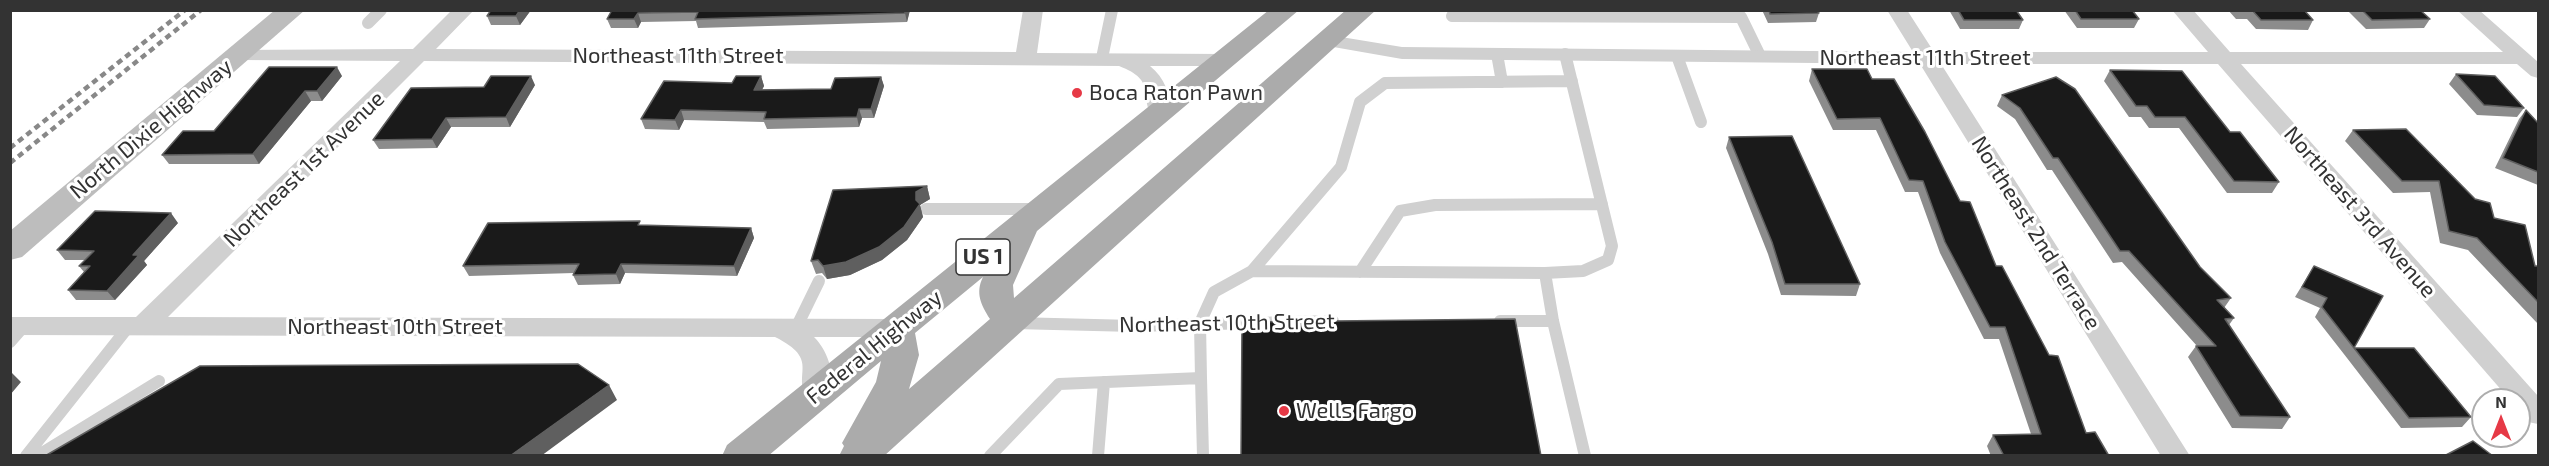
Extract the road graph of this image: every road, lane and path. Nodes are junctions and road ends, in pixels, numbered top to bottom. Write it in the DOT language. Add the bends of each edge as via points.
graph roads {
  1 [pos="292,10"];
  2 [pos="381,10"];
  3 [pos="464,10"];
  4 [pos="1034,10"];
  5 [pos="1112,10"];
  6 [pos="1286,10"];
  7 [pos="1363,10"];
  8 [pos="1456,10"];
  9 [pos="1897,10"];
  10 [pos="2182,10"];
  11 [pos="2467,10"];
  12 [pos="1686,13"];
  13 [pos="1740,14"];
  14 [pos="368,23"];
  15 [pos="1329,40"];
  16 [pos="239,54"];
  17 [pos="1497,54"];
  18 [pos="1565,54"];
  19 [pos="420,55"];
  20 [pos="1677,56"];
  21 [pos="1760,56"];
  22 [pos="1026,57"];
  23 [pos="1110,58"];
  24 [pos="1927,58"];
  25 [pos="2224,58"];
  26 [pos="2522,58"];
  27 [pos="1226,60"];
  28 [pos="2538,72"];
  29 [pos="1572,81"];
  30 [pos="1502,82"];
  31 [pos="1161,113"];
  32 [pos="1701,122"];
  33 [pos="1602,204"];
  34 [pos="926,209"];
  35 [pos="1034,216"];
  36 [pos="10,249"];
  37 [pos="1252,271"];
  38 [pos="1360,272"];
  39 [pos="1545,273"];
  40 [pos="819,281"];
  41 [pos="1342,321"];
  42 [pos="1482,321"];
  43 [pos="1552,321"];
  44 [pos="1010,323"];
  45 [pos="1200,323"];
  46 [pos="136,326"];
  47 [pos="787,328"];
  48 [pos="896,328"];
  49 [pos="15,331"];
  50 [pos="1201,378"];
  51 [pos="159,381"];
  52 [pos="1104,382"];
  53 [pos="817,393"];
  54 [pos="2538,414"];
  55 [pos="26,456"];
  56 [pos="37,456"];
  57 [pos="741,456"];
  58 [pos="856,456"];
  59 [pos="990,456"];
  60 [pos="1098,456"];
  61 [pos="1203,456"];
  62 [pos="1585,456"];
  63 [pos="2176,456"];
  1 -- 16 [label="main road, North Dixie Highway"];
  2 -- 14 [label="lane"];
  3 -- 19 [label="street, Northeast 1st Avenue"];
  4 -- 22 [label="street"];
  5 -- 23 [label="lane"];
  6 -- 27 [label="main road, Federal Highway / US 1"];
  7 -- 15 [label="main road"];
  8 -- 12 [label="lane" via="1452,16"];
  9 -- 24 [label="street, Northeast 2nd Terrace"];
  10 -- 25 [label="street, Northeast 3rd Avenue"];
  11 -- 26 [label="street"];
  12 -- 13 [label="lane"];
  13 -- 21 [label="lane"];
  15 -- 17 [label="street, Northeast 11th Street" via="1402,53"];
  15 -- 44 [label="main road"];
  16 -- 19 [label="street, Northeast 11th Street"];
  16 -- 36 [label="main road, North Dixie Highway"];
  17 -- 18 [label="street, Northeast 11th Street"];
  17 -- 30 [label="lane"];
  18 -- 20 [label="street, Northeast 11th Street"];
  18 -- 29 [label="lane"];
  19 -- 22 [label="street, Northeast 11th Street"];
  19 -- 46 [label="street, Northeast 1st Avenue"];
  20 -- 21 [label="street, Northeast 11th Street"];
  20 -- 32 [label="lane"];
  21 -- 24 [label="street, Northeast 11th Street"];
  22 -- 23 [label="street, Northeast 11th Street"];
  23 -- 27 [label="street, Northeast 11th Street"];
  23 -- 31 [label="street, Northeast 11th Street" via="1136,64 1149,73 1160,97"];
  24 -- 25 [label="street, Northeast 11th Street"];
  24 -- 63 [label="street, Northeast 2nd Terrace"];
  25 -- 26 [label="street, Northeast 11th Street"];
  25 -- 54 [label="street, Northeast 3rd Avenue"];
  26 -- 28 [label="street"];
  27 -- 31 [label="main road, Federal Highway / US 1"];
  29 -- 30 [label="lane"];
  29 -- 33 [label="lane"];
  30 -- 37 [label="lane" via="1386,83 1377,89 1360,102 1341,167"];
  31 -- 35 [label="main road, Federal Highway / US 1"];
  33 -- 38 [label="lane" via="1435,206 1400,211"];
  33 -- 39 [label="lane" via="1612,246 1608,260 1583,271"];
  34 -- 35 [label="lane"];
  35 -- 44 [label="main road" via="996,285 997,302"];
  35 -- 48 [label="main road, Federal Highway / US 1"];
  37 -- 38 [label="lane"];
  37 -- 45 [label="lane" via="1214,292"];
  38 -- 39 [label="lane"];
  39 -- 43 [label="lane"];
  40 -- 47 [label="lane"];
  41 -- 45 [label="lane, Northeast 10th Street"];
  42 -- 43 [label="lane"];
  43 -- 62 [label="lane"];
  44 -- 45 [label="lane, Northeast 10th Street"];
  44 -- 58 [label="main road"];
  45 -- 50 [label="lane"];
  46 -- 47 [label="street, Northeast 10th Street"];
  46 -- 49 [label="street, Northeast 10th Street"];
  46 -- 55 [label="lane"];
  47 -- 48 [label="street, Northeast 10th Street"];
  47 -- 53 [label="street, Northeast 10th Street" via="813,353 819,376"];
  48 -- 53 [label="main road, Federal Highway / US 1"];
  48 -- 58 [label="main road" via="901,355 894,383"];
  50 -- 52 [label="lane"];
  50 -- 61 [label="lane"];
  51 -- 56 [label="lane"];
  52 -- 59 [label="lane" via="1059,384"];
  52 -- 60 [label="lane"];
  53 -- 57 [label="main road, Federal Highway / US 1"];
}
